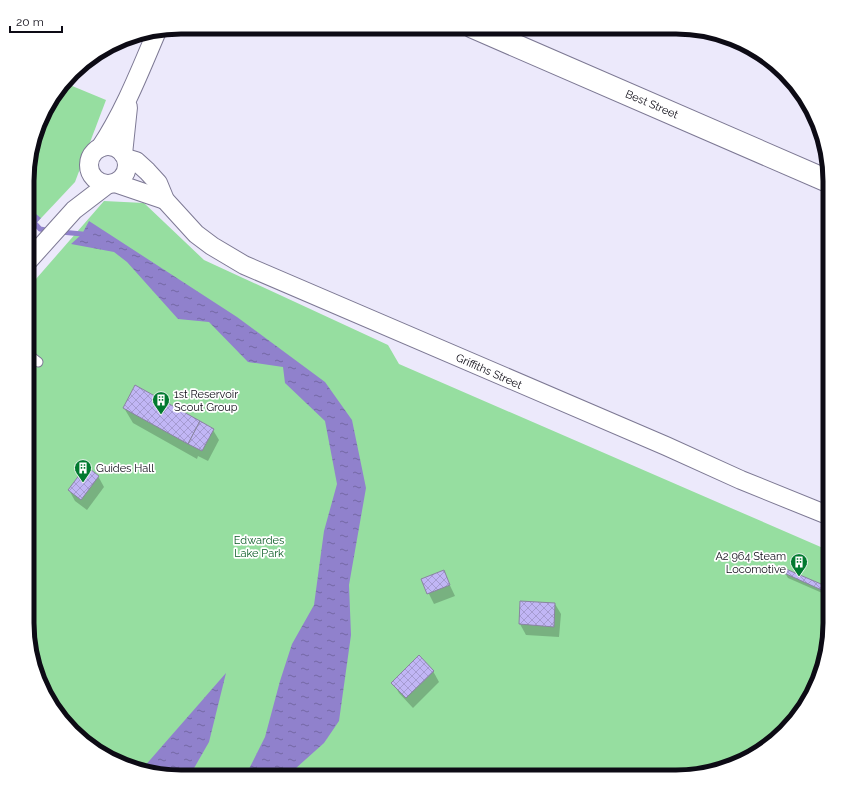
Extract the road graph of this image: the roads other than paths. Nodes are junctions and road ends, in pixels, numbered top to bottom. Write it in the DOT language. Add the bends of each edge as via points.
graph roads {
  1 [pos="489,34"];
  2 [pos="155,36"];
  3 [pos="130,95"];
  4 [pos="100,148"];
  5 [pos="124,156"];
  6 [pos="90,172"];
  7 [pos="823,179"];
  8 [pos="111,184"];
  9 [pos="165,200"];
  10 [pos="74,210"];
  11 [pos="34,254"];
  12 [pos="34,359"];
  13 [pos="38,362"];
  14 [pos="823,513"];
  1 -- 7 [label="street, Best Street"];
  2 -- 3 [label="street"];
  3 -- 4 [label="street"];
  3 -- 5 [label="street"];
  4 -- 5 [label="street" via="115,147"];
  4 -- 6 [label="street" via="95,151 90,161"];
  5 -- 8 [label="street" via="126,172 120,180"];
  5 -- 9 [label="street, Griffiths Street" via="136,161 147,171 158,183"];
  6 -- 8 [label="street" via="97,181"];
  6 -- 10 [label="street"];
  8 -- 9 [label="street, Griffiths Street"];
  8 -- 10 [label="street"];
  9 -- 14 [label="street, Griffiths Street" via="196,234 244,265"];
  10 -- 11 [label="street"];
  12 -- 13 [label="lane"];
}
